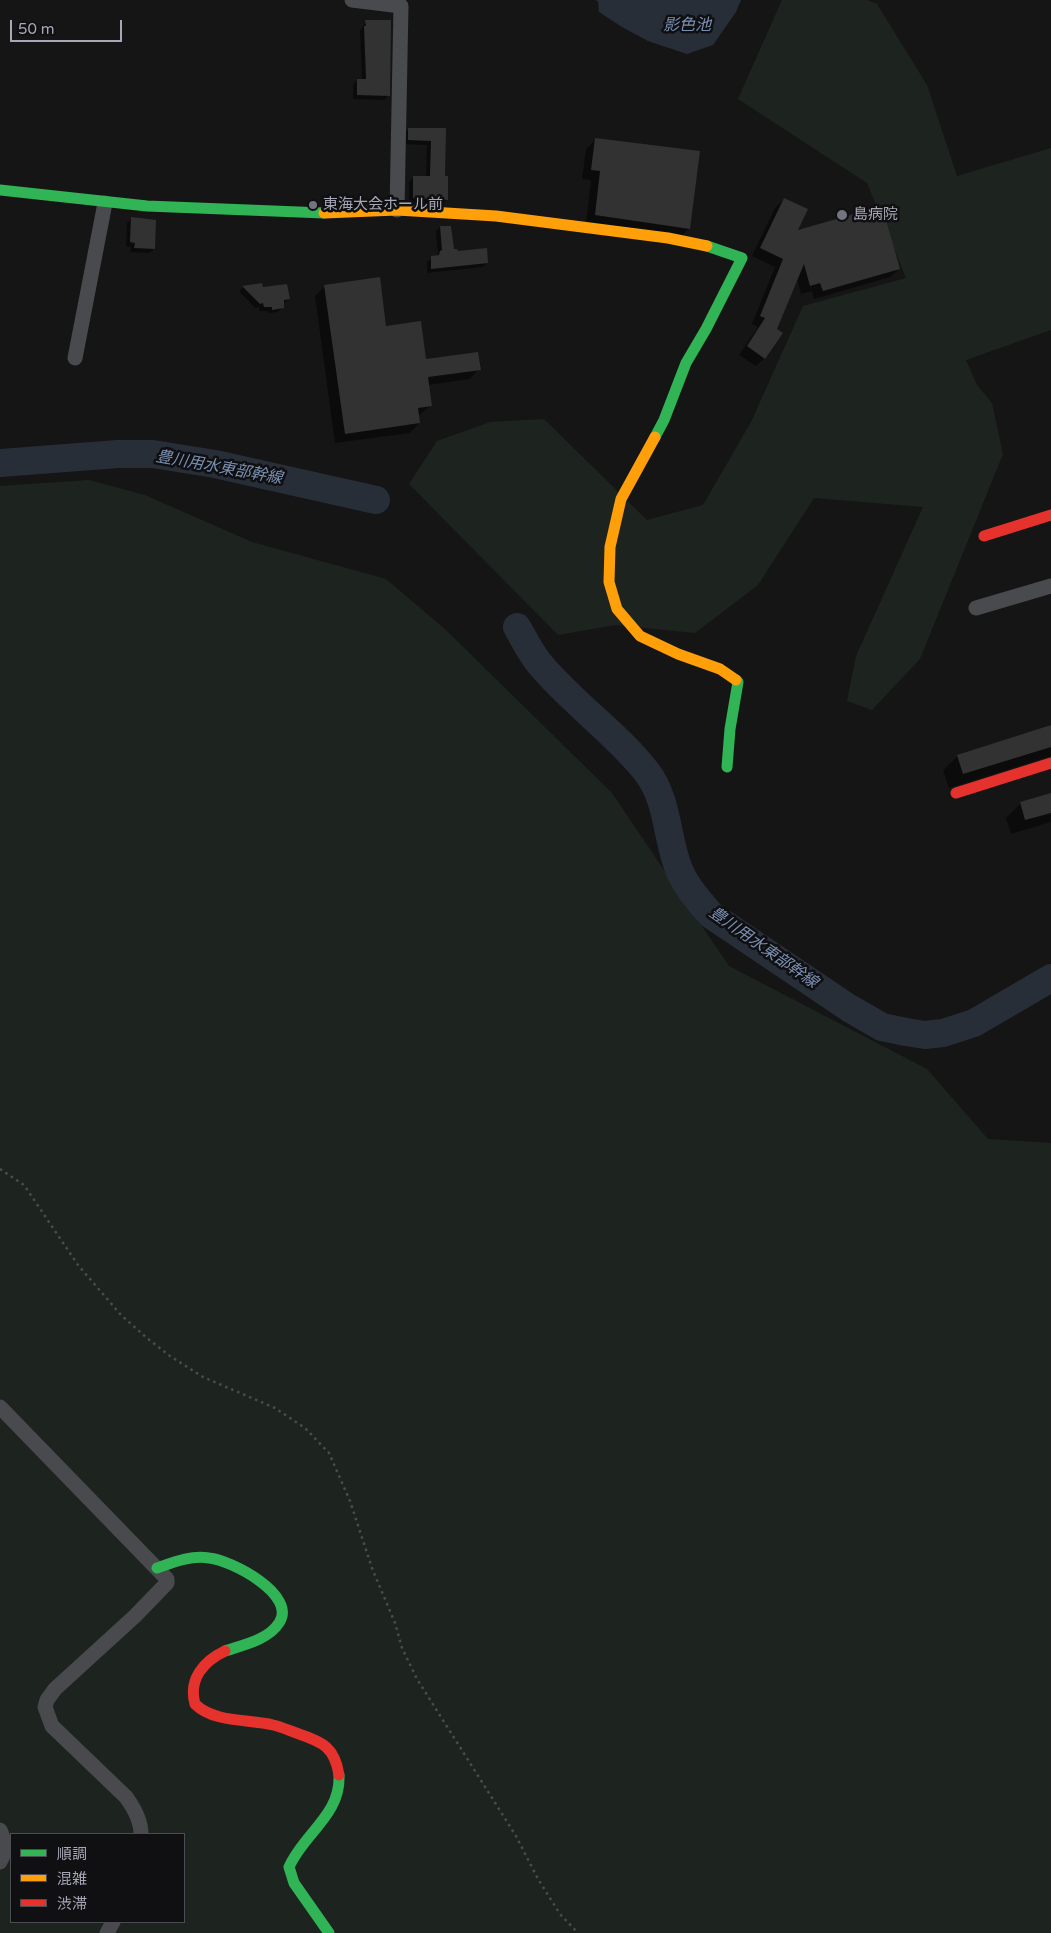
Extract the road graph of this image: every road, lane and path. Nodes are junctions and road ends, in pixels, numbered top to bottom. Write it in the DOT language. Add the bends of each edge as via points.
graph roads {
  1 [pos="352,0"];
  2 [pos="0,190"];
  3 [pos="105,203"];
  4 [pos="397,210"];
  5 [pos="75,358"];
  6 [pos="1051,515"];
  7 [pos="984,536"];
  8 [pos="1051,586"];
  9 [pos="976,608"];
  10 [pos="1051,763"];
  11 [pos="728,767"];
  12 [pos="956,793"];
  13 [pos="0,1169"];
  14 [pos="0,1407"];
  15 [pos="157,1568"];
  16 [pos="0,1830"];
  17 [pos="140,1833"];
  18 [pos="0,1862"];
  19 [pos="329,1933"];
  20 [pos="578,1933"];
  1 -- 4 [label="street" via="401,6"];
  2 -- 3 [label="street"];
  3 -- 4 [label="street" via="311,214"];
  3 -- 5 [label="street"];
  4 -- 11 [label="street" via="496,216 668,238 713,247 742,258 686,363 664,420 621,499 610,547 610,582 617,609 640,636 720,669 738,682"];
  6 -- 7 [label="street"];
  8 -- 9 [label="street"];
  10 -- 12 [label="street"];
  13 -- 20 [label="path" via="24,1185 78,1265 121,1315 148,1339 203,1377 275,1408 305,1428 329,1453 402,1648 417,1679 516,1836 560,1914"];
  14 -- 15 [label="street"];
  15 -- 17 [label="street" via="167,1582 55,1689 46,1707 52,1726 126,1796 135,1809"];
  15 -- 19 [label="street" via="197,1557 218,1559 253,1574 279,1601 283,1612 276,1628 256,1641 204,1662 197,1673 195,1704 206,1712 274,1725 319,1740 329,1748 337,1764 338,1798 297,1849 289,1867 294,1883"];
  16 -- 18 [label="street" via="4,1842 4,1856"];
}
